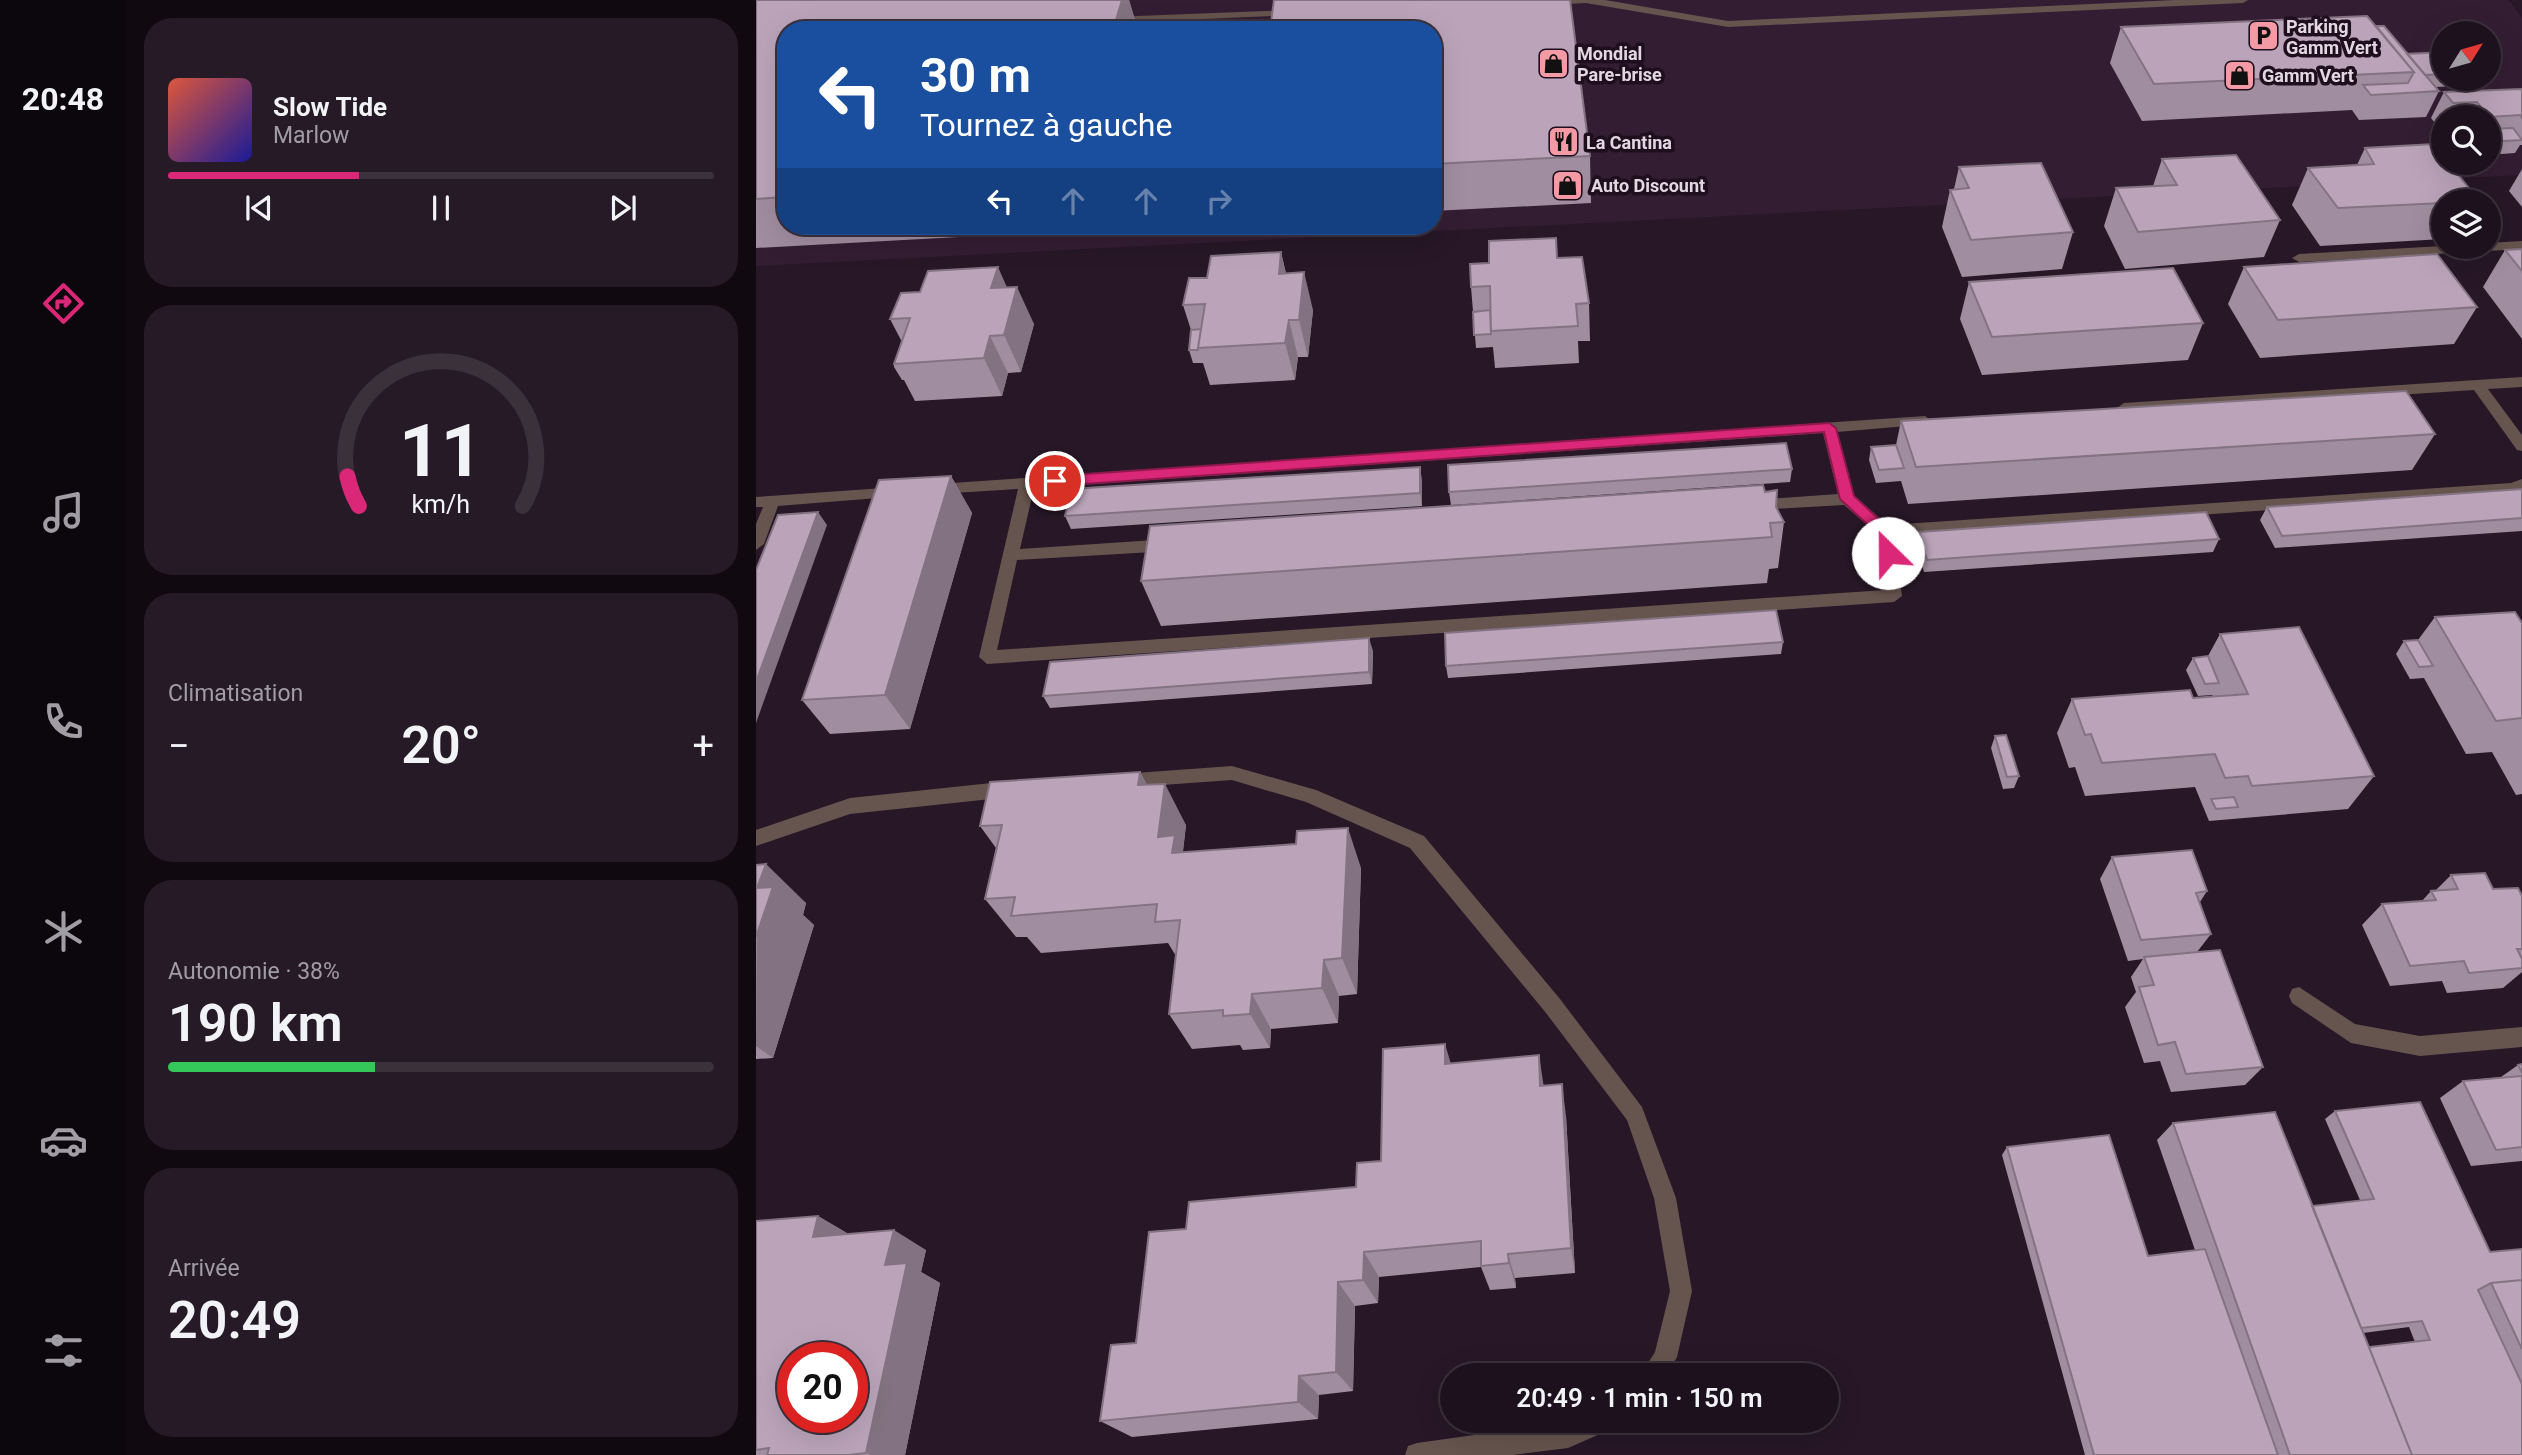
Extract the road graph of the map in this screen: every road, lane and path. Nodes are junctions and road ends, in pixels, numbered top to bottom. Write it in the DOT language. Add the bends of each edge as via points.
graph roads {
  1 [pos="2243,0"];
  2 [pos="1532,2"];
  3 [pos="1303,12"];
  4 [pos="1101,21"];
  5 [pos="2522,245"];
  6 [pos="2501,246"];
  7 [pos="2431,250"];
  8 [pos="2299,258"];
  9 [pos="2522,382"];
  10 [pos="2477,384"];
  11 [pos="2105,409"];
  12 [pos="1940,420"];
  13 [pos="1829,428"];
  14 [pos="2522,446"];
  15 [pos="1027,483"];
  16 [pos="2522,484"];
  17 [pos="1847,499"];
  18 [pos="773,500"];
  19 [pos="756,502"];
  20 [pos="1735,506"];
  21 [pos="1885,531"];
  22 [pos="1191,543"];
  23 [pos="756,544"];
  24 [pos="1010,555"];
  25 [pos="1107,782"];
  26 [pos="1024,788"];
  27 [pos="756,838"];
  28 [pos="2300,996"];
  29 [pos="2522,1037"];
  30 [pos="1661,1363"];
  31 [pos="1575,1433"];
  32 [pos="1417,1455"];
  1 -- 2 [label="street" via="1728,24 1586,0"];
  3 -- 4 [label="street"];
  5 -- 6 [label="street"];
  7 -- 8 [label="street"];
  9 -- 10 [label="street"];
  10 -- 11 [label="street"];
  10 -- 14 [label="street"];
  12 -- 13 [label="street"];
  13 -- 15 [label="street"];
  13 -- 17 [label="street"];
  15 -- 18 [label="street"];
  15 -- 24 [label="street"];
  16 -- 21 [label="street"];
  17 -- 20 [label="street"];
  17 -- 21 [label="street"];
  18 -- 19 [label="street"];
  18 -- 23 [label="street"];
  21 -- 24 [label="street" via="1894,596 987,657"];
  22 -- 24 [label="street"];
  25 -- 30 [label="street" via="1232,773 1310,795 1417,842 1553,1006 1635,1114 1665,1198 1681,1291"];
  26 -- 27 [label="street" via="850,806"];
  28 -- 29 [label="street" via="2351,1033 2420,1046"];
  31 -- 32 [label="street"];
}
